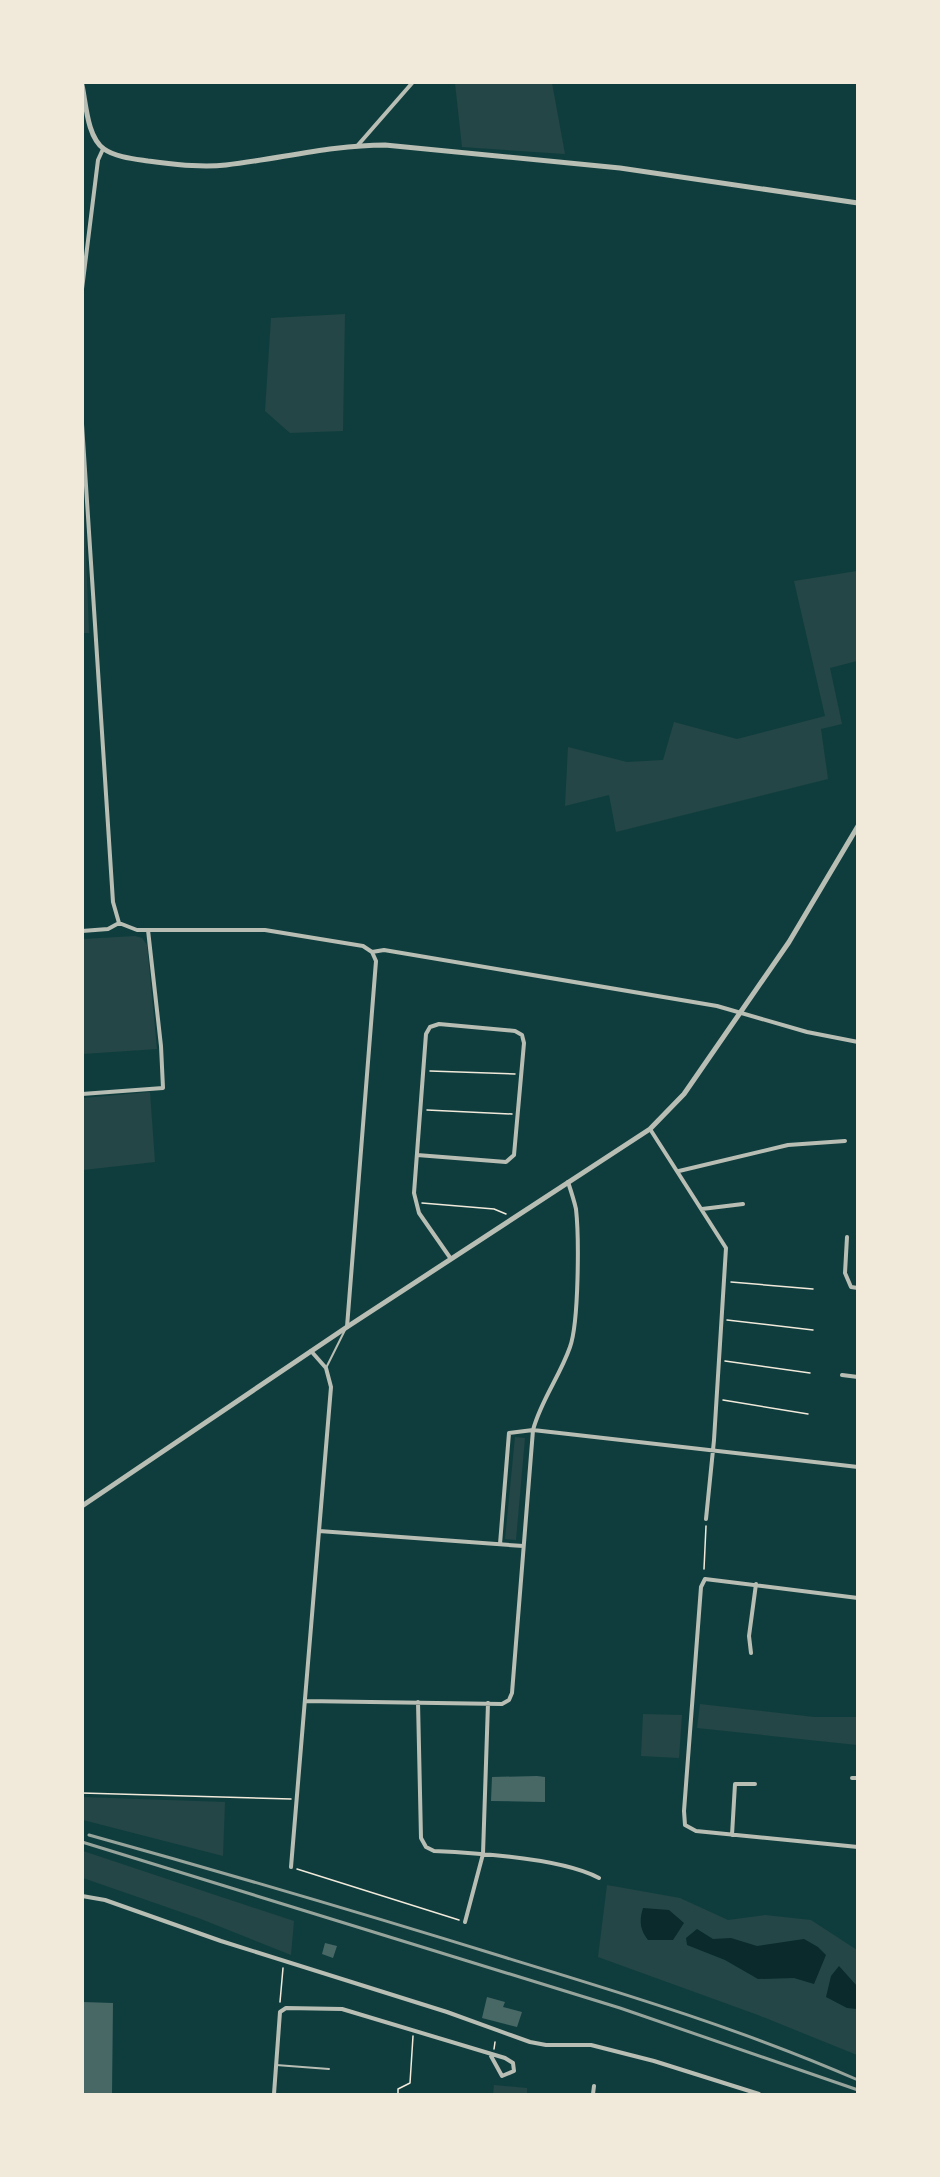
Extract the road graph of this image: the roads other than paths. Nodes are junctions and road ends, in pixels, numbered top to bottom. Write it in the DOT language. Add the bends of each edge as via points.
graph roads {
  1 [pos="413,82"];
  2 [pos="82,85"];
  3 [pos="358,145"];
  4 [pos="103,149"];
  5 [pos="858,203"];
  6 [pos="82,290"];
  7 [pos="82,424"];
  8 [pos="858,826"];
  9 [pos="119,923"];
  10 [pos="148,930"];
  11 [pos="82,931"];
  12 [pos="372,952"];
  13 [pos="742,1012"];
  14 [pos="858,1042"];
  15 [pos="82,1094"];
  16 [pos="650,1128"];
  17 [pos="845,1141"];
  18 [pos="417,1155"];
  19 [pos="679,1171"];
  20 [pos="567,1182"];
  21 [pos="743,1204"];
  22 [pos="702,1209"];
  23 [pos="847,1237"];
  24 [pos="451,1259"];
  25 [pos="858,1288"];
  26 [pos="347,1327"];
  27 [pos="311,1351"];
  28 [pos="326,1368"];
  29 [pos="842,1375"];
  30 [pos="858,1377"];
  31 [pos="532,1430"];
  32 [pos="714,1449"];
  33 [pos="858,1467"];
  34 [pos="82,1506"];
  35 [pos="706,1519"];
  36 [pos="319,1531"];
  37 [pos="500,1544"];
  38 [pos="523,1546"];
  39 [pos="756,1584"];
  40 [pos="858,1598"];
  41 [pos="751,1653"];
  42 [pos="305,1701"];
  43 [pos="417,1702"];
  44 [pos="488,1703"];
  45 [pos="755,1784"];
  46 [pos="732,1834"];
  47 [pos="858,1847"];
  48 [pos="483,1854"];
  49 [pos="291,1867"];
  50 [pos="599,1878"];
  51 [pos="82,1896"];
  52 [pos="465,1922"];
  53 [pos="491,2056"];
  54 [pos="276,2065"];
  55 [pos="329,2069"];
  56 [pos="594,2086"];
  57 [pos="274,2094"];
  58 [pos="593,2094"];
  59 [pos="759,2094"];
  1 -- 3 [label="street"];
  2 -- 4 [label="street" via="93,134"];
  3 -- 4 [label="street" via="224,165 188,166 141,160"];
  3 -- 5 [label="street" via="620,168"];
  4 -- 6 [label="street" via="98,160"];
  7 -- 9 [label="street" via="113,902"];
  8 -- 13 [label="street"];
  9 -- 10 [label="street"];
  9 -- 11 [label="street" via="108,929"];
  10 -- 12 [label="street" via="284,931 363,946"];
  10 -- 15 [label="street" via="163,1088"];
  12 -- 13 [label="street" via="384,950"];
  12 -- 26 [label="street" via="377,970"];
  13 -- 14 [label="street" via="807,1032"];
  13 -- 16 [label="street" via="680,1100"];
  16 -- 19 [label="street"];
  16 -- 20 [label="street"];
  17 -- 19 [label="street" via="788,1145"];
  18 -- 18 [label="street" via="426,1034 430,1027 439,1024 515,1031 522,1035 514,1155 506,1162"];
  18 -- 24 [label="street" via="419,1213"];
  19 -- 22 [label="street"];
  20 -- 24 [label="street"];
  20 -- 31 [label="street" via="577,1221 572,1337"];
  21 -- 22 [label="street"];
  22 -- 32 [label="street" via="726,1248"];
  23 -- 25 [label="street" via="845,1273 850,1287"];
  24 -- 26 [label="street"];
  26 -- 27 [label="street"];
  26 -- 28 [label="lane"];
  27 -- 28 [label="street"];
  27 -- 34 [label="street"];
  28 -- 36 [label="street" via="331,1387"];
  29 -- 30 [label="street"];
  31 -- 32 [label="street"];
  31 -- 37 [label="street" via="509,1433"];
  31 -- 38 [label="street"];
  32 -- 33 [label="street"];
  32 -- 35 [label="street"];
  36 -- 37 [label="street"];
  36 -- 42 [label="street"];
  37 -- 38 [label="street"];
  38 -- 44 [label="street" via="512,1693 502,1704"];
  39 -- 40 [label="street"];
  39 -- 41 [label="street" via="749,1636"];
  39 -- 46 [label="street" via="713,1578 705,1579 701,1587 685,1825 696,1831"];
  42 -- 43 [label="street"];
  42 -- 49 [label="street"];
  43 -- 44 [label="street"];
  43 -- 48 [label="street" via="422,1838 434,1851"];
  44 -- 48 [label="street"];
  45 -- 46 [label="street" via="735,1784"];
  46 -- 47 [label="street"];
  48 -- 50 [label="street" via="583,1869"];
  48 -- 52 [label="street"];
  51 -- 59 [label="street" via="105,1900 546,2045 591,2045"];
  53 -- 53 [label="street" via="509,2060 515,2066 514,2072 502,2076"];
  53 -- 54 [label="street" via="342,2009 286,2008 280,2012"];
  54 -- 55 [label="lane"];
  54 -- 57 [label="street"];
  56 -- 58 [label="street"];
}
